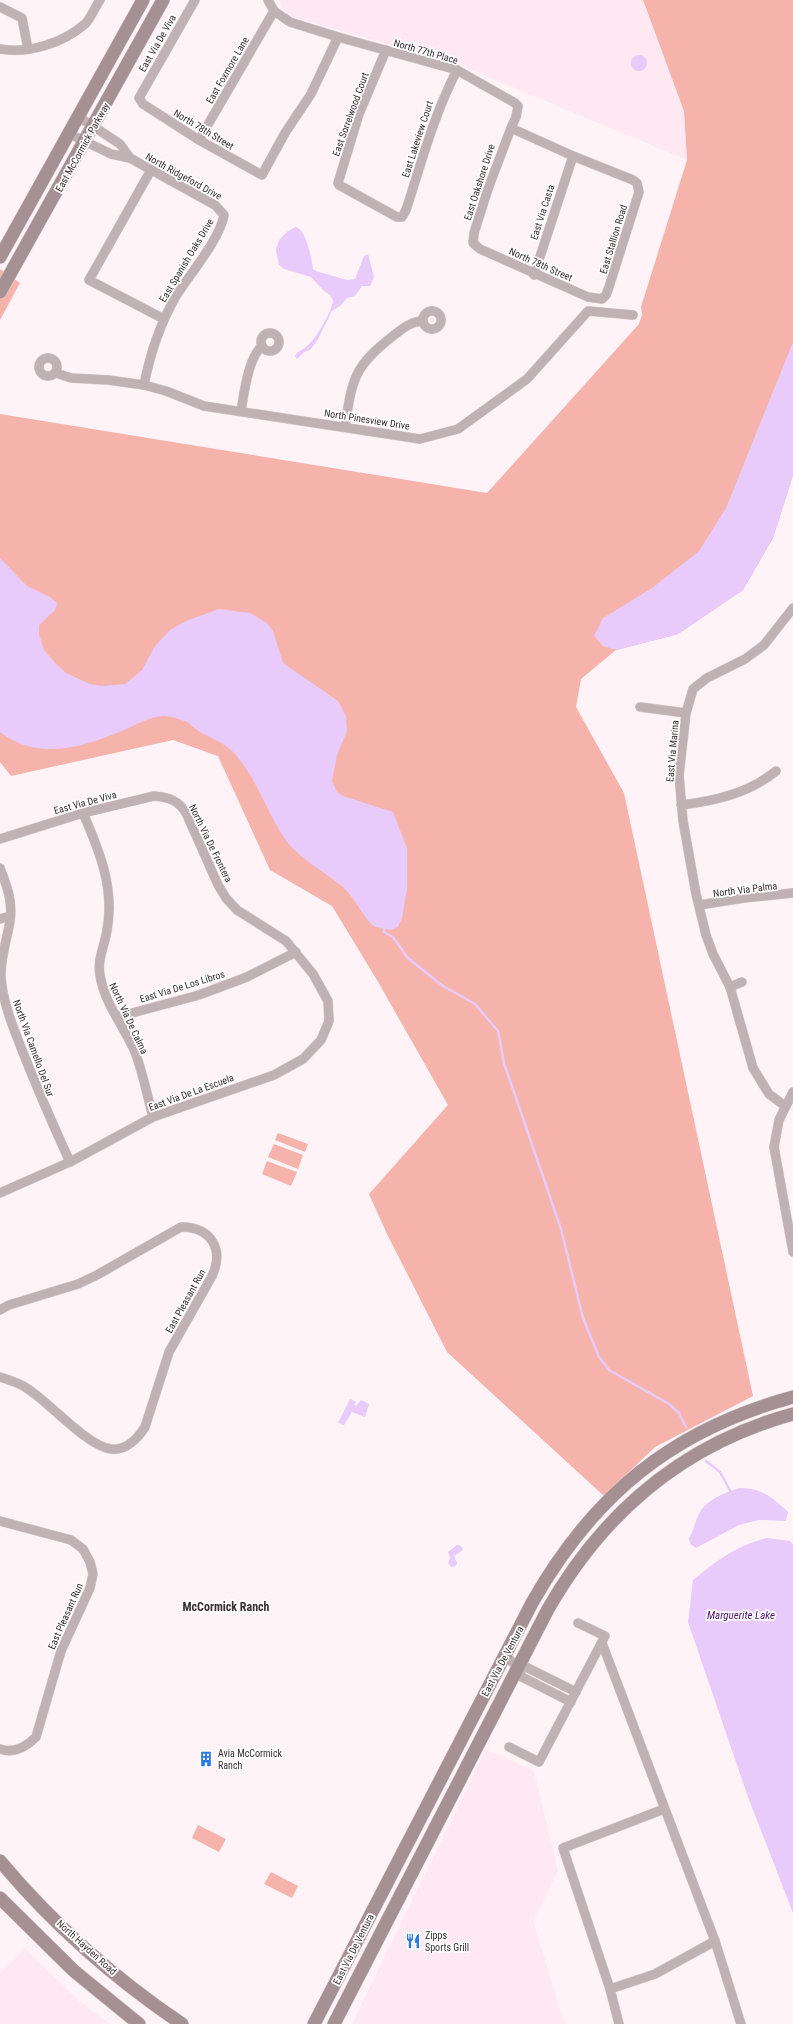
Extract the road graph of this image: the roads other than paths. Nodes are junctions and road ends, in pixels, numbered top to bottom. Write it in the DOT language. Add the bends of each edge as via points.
graph roads {
  1 [pos="100,0"];
  2 [pos="143,0"];
  3 [pos="163,0"];
  4 [pos="195,0"];
  5 [pos="268,0"];
  6 [pos="0,7"];
  7 [pos="274,11"];
  8 [pos="338,37"];
  9 [pos="28,49"];
  10 [pos="0,50"];
  11 [pos="386,50"];
  12 [pos="457,70"];
  13 [pos="138,98"];
  14 [pos="79,117"];
  15 [pos="94,126"];
  16 [pos="510,128"];
  17 [pos="70,134"];
  18 [pos="199,140"];
  19 [pos="85,142"];
  20 [pos="573,156"];
  21 [pos="130,158"];
  22 [pos="151,170"];
  23 [pos="224,215"];
  24 [pos="402,217"];
  25 [pos="474,243"];
  26 [pos="0,257"];
  27 [pos="534,275"];
  28 [pos="0,292"];
  29 [pos="602,299"];
  30 [pos="633,315"];
  31 [pos="164,319"];
  32 [pos="423,320"];
  33 [pos="262,346"];
  34 [pos="56,373"];
  35 [pos="144,385"];
  36 [pos="241,411"];
  37 [pos="345,427"];
  38 [pos="793,608"];
  39 [pos="640,707"];
  40 [pos="686,713"];
  41 [pos="776,771"];
  42 [pos="176,801"];
  43 [pos="681,805"];
  44 [pos="83,812"];
  45 [pos="0,839"];
  46 [pos="0,868"];
  47 [pos="793,893"];
  48 [pos="698,905"];
  49 [pos="10,916"];
  50 [pos="0,919"];
  51 [pos="296,952"];
  52 [pos="742,982"];
  53 [pos="730,987"];
  54 [pos="117,1017"];
  55 [pos="321,1040"];
  56 [pos="793,1092"];
  57 [pos="785,1106"];
  58 [pos="153,1117"];
  59 [pos="70,1162"];
  60 [pos="0,1193"];
  61 [pos="793,1252"];
  62 [pos="0,1310"];
  63 [pos="0,1377"];
  64 [pos="793,1397"];
  65 [pos="793,1414"];
  66 [pos="0,1521"];
  67 [pos="578,1622"];
  68 [pos="602,1643"];
  69 [pos="504,1655"];
  70 [pos="518,1668"];
  71 [pos="576,1692"];
  72 [pos="571,1702"];
  73 [pos="509,1747"];
  74 [pos="0,1749"];
  75 [pos="664,1808"];
  76 [pos="0,1861"];
  77 [pos="0,1898"];
  78 [pos="715,1941"];
  79 [pos="610,1989"];
  80 [pos="139,2024"];
  81 [pos="182,2024"];
  82 [pos="314,2024"];
  83 [pos="334,2024"];
  84 [pos="619,2024"];
  85 [pos="742,2024"];
  1 -- 9 [label="street" via="86,24 54,43"];
  2 -- 14 [label="main road, East McCormick Parkway"];
  3 -- 15 [label="main road, East McCormick Parkway"];
  4 -- 13 [label="street, East Via De Viva"];
  5 -- 7 [label="street, North 77th Place"];
  6 -- 9 [label="street" via="22,18"];
  7 -- 8 [label="street, North 77th Place" via="290,22"];
  7 -- 18 [label="street, East Foxmore Lane"];
  8 -- 11 [label="street, North 77th Place"];
  8 -- 18 [label="street, North 78th Street" via="311,94 285,133 262,175"];
  9 -- 10 [label="street"];
  11 -- 12 [label="street, North 77th Place"];
  11 -- 24 [label="street, East Sorrelwood Court" via="359,114 339,185 393,216"];
  12 -- 16 [label="street, North 77th Place" via="518,106"];
  12 -- 24 [label="street, East Lakeview Court" via="432,124"];
  13 -- 18 [label="street, North 78th Street" via="143,104"];
  14 -- 15 [label="street, North Ridgeford Drive"];
  14 -- 17 [label="main road, East McCormick Parkway"];
  15 -- 19 [label="main road, East McCormick Parkway"];
  15 -- 21 [label="street, North Ridgeford Drive" via="120,144"];
  16 -- 20 [label="street"];
  16 -- 25 [label="street, East Oakshore Drive" via="474,233"];
  17 -- 19 [label="street, North Ridgeford Drive"];
  17 -- 26 [label="main road, East McCormick Parkway"];
  19 -- 21 [label="street, North Ridgeford Drive" via="112,154"];
  19 -- 28 [label="main road, East McCormick Parkway"];
  20 -- 27 [label="street, East Via Casta"];
  20 -- 29 [label="street, East Stallion Road" via="629,177 637,183 639,192 609,287"];
  21 -- 22 [label="street, North Ridgeford Drive"];
  22 -- 23 [label="street, North Ridgeford Drive" via="215,205"];
  22 -- 31 [label="street" via="89,280"];
  23 -- 31 [label="street, East Spanish Oaks Drive" via="219,231"];
  25 -- 27 [label="street, North 78th Street" via="480,249"];
  27 -- 29 [label="street, North 78th Street" via="588,297"];
  30 -- 37 [label="street, North Pinesview Drive" via="588,311 527,379 458,429 420,439"];
  31 -- 35 [label="street, East Spanish Oaks Drive" via="150,356"];
  32 -- 37 [label="street" via="407,326 374,351 361,365 351,387"];
  33 -- 36 [label="street" via="257,350 252,363"];
  34 -- 35 [label="street, North Pinesview Drive" via="71,378"];
  35 -- 36 [label="street, North Pinesview Drive" via="204,406"];
  36 -- 37 [label="street, North Pinesview Drive"];
  38 -- 40 [label="street, East Via Marina" via="764,645 693,689"];
  39 -- 40 [label="street"];
  40 -- 43 [label="street, East Via Marina" via="679,776"];
  41 -- 43 [label="street" via="764,781 735,794"];
  42 -- 44 [label="street, East Via De Viva" via="164,796 154,796"];
  42 -- 51 [label="street, North Via De Frontera" via="183,807 226,898 237,910 286,941"];
  43 -- 48 [label="street, East Via Marina"];
  44 -- 45 [label="street, East Via De Viva"];
  44 -- 54 [label="street, North Via De Calma" via="106,874 110,906 107,930 100,953 99,972 102,990"];
  46 -- 49 [label="street, North Via Camello Del Sur" via="9,891"];
  47 -- 48 [label="street, North Via Palma"];
  48 -- 53 [label="street, East Via Marina" via="713,954"];
  49 -- 50 [label="street"];
  49 -- 59 [label="street, North Via Camello Del Sur" via="3,949 1,977 7,1010 46,1111"];
  51 -- 54 [label="street, East Via De Los Libros" via="247,977 199,995"];
  51 -- 55 [label="street, North Via De Frontera" via="313,974 328,1001 329,1021"];
  52 -- 53 [label="street"];
  53 -- 57 [label="street, East Via Marina" via="753,1068 769,1094"];
  54 -- 58 [label="street, North Via De Calma" via="135,1052"];
  55 -- 58 [label="street, East Via De La Escuela" via="303,1060 274,1075"];
  56 -- 57 [label="street"];
  57 -- 61 [label="street" via="777,1127 774,1146"];
  58 -- 59 [label="street, East Via De La Escuela"];
  59 -- 60 [label="street, East Via De La Escuela"];
  62 -- 63 [label="street, East Pleasant Run" via="97,1276 181,1227 190,1227 205,1234 217,1251 216,1267 212,1276 169,1352 145,1427 138,1438 125,1447 112,1450 96,1445 27,1388"];
  64 -- 69 [label="main road, East Via De Ventura" via="746,1412 695,1435 665,1453 628,1481 590,1519 568,1546 543,1584"];
  65 -- 70 [label="main road, East Via De Ventura" via="735,1434 696,1454 667,1472 632,1501 604,1529 575,1565 547,1611"];
  66 -- 74 [label="street, East Pleasant Run" via="71,1540 83,1549 90,1562 92,1574 90,1588 61,1651 36,1737 27,1747 12,1751"];
  67 -- 68 [label="street" via="605,1636"];
  68 -- 71 [label="street"];
  68 -- 75 [label="street"];
  69 -- 70 [label="street"];
  69 -- 82 [label="main road, East Via De Ventura"];
  70 -- 71 [label="street" via="526,1668"];
  70 -- 72 [label="street" via="522,1676"];
  70 -- 83 [label="main road, East Via De Ventura"];
  71 -- 72 [label="street"];
  72 -- 73 [label="street" via="539,1762"];
  75 -- 78 [label="street"];
  75 -- 79 [label="street" via="563,1848"];
  76 -- 81 [label="main road, North Hayden Road" via="75,1938 138,1992"];
  77 -- 80 [label="main road" via="74,1971"];
  78 -- 79 [label="street" via="655,1974"];
  78 -- 85 [label="street"];
  79 -- 84 [label="street"];
}
